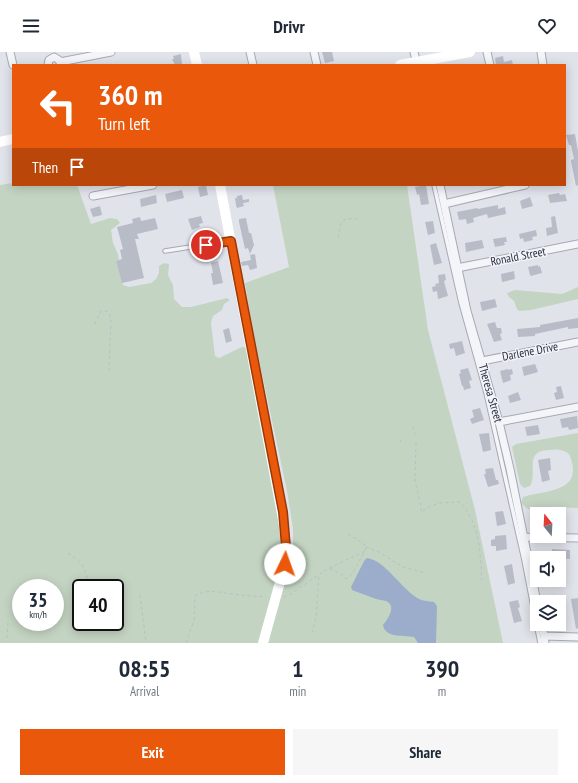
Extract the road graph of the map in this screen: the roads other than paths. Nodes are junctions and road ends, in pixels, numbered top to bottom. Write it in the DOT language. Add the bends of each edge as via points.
graph roads {
  1 [pos="10,52"];
  2 [pos="111,52"];
  3 [pos="194,52"];
  4 [pos="250,52"];
  5 [pos="314,52"];
  6 [pos="470,52"];
  7 [pos="487,52"];
  8 [pos="541,52"];
  9 [pos="416,60"];
  10 [pos="61,63"];
  11 [pos="13,64"];
  12 [pos="48,64"];
  13 [pos="197,64"];
  14 [pos="253,64"];
  15 [pos="317,64"];
  16 [pos="403,64"];
  17 [pos="490,64"];
  18 [pos="543,64"];
  19 [pos="12,139"];
  20 [pos="0,142"];
  21 [pos="148,186"];
  22 [pos="220,186"];
  23 [pos="434,186"];
  24 [pos="440,186"];
  25 [pos="514,186"];
  26 [pos="93,196"];
  27 [pos="444,204"];
  28 [pos="231,241"];
  29 [pos="578,244"];
  30 [pos="164,251"];
  31 [pos="457,268"];
  32 [pos="578,342"];
  33 [pos="482,361"];
  34 [pos="578,407"];
  35 [pos="499,422"];
  36 [pos="524,537"];
  37 [pos="578,538"];
  38 [pos="536,595"];
  39 [pos="578,637"];
  40 [pos="545,640"];
  41 [pos="263,643"];
  42 [pos="540,643"];
  1 -- 11 [label="street"];
  2 -- 10 [label="street"];
  3 -- 13 [label="street"];
  4 -- 14 [label="street"];
  5 -- 15 [label="street"];
  6 -- 9 [label="street"];
  7 -- 17 [label="street"];
  8 -- 18 [label="street"];
  9 -- 16 [label="street"];
  10 -- 12 [label="street" via="52,58"];
  19 -- 20 [label="street"];
  21 -- 26 [label="street"];
  22 -- 28 [label="street"];
  23 -- 42 [label="lane" via="461,303 490,408"];
  24 -- 27 [label="street, Theresa Street"];
  25 -- 27 [label="street"];
  27 -- 31 [label="street, Theresa Street"];
  28 -- 30 [label="lane"];
  28 -- 41 [label="street" via="286,547 285,564"];
  29 -- 31 [label="street, Ronald Street"];
  31 -- 33 [label="street, Theresa Street"];
  32 -- 33 [label="street, Darlene Drive"];
  33 -- 35 [label="street, Theresa Street"];
  34 -- 35 [label="street"];
  35 -- 36 [label="street, Theresa Street"];
  36 -- 37 [label="street"];
  36 -- 38 [label="street, Theresa Street"];
  39 -- 40 [label="street"];
}
